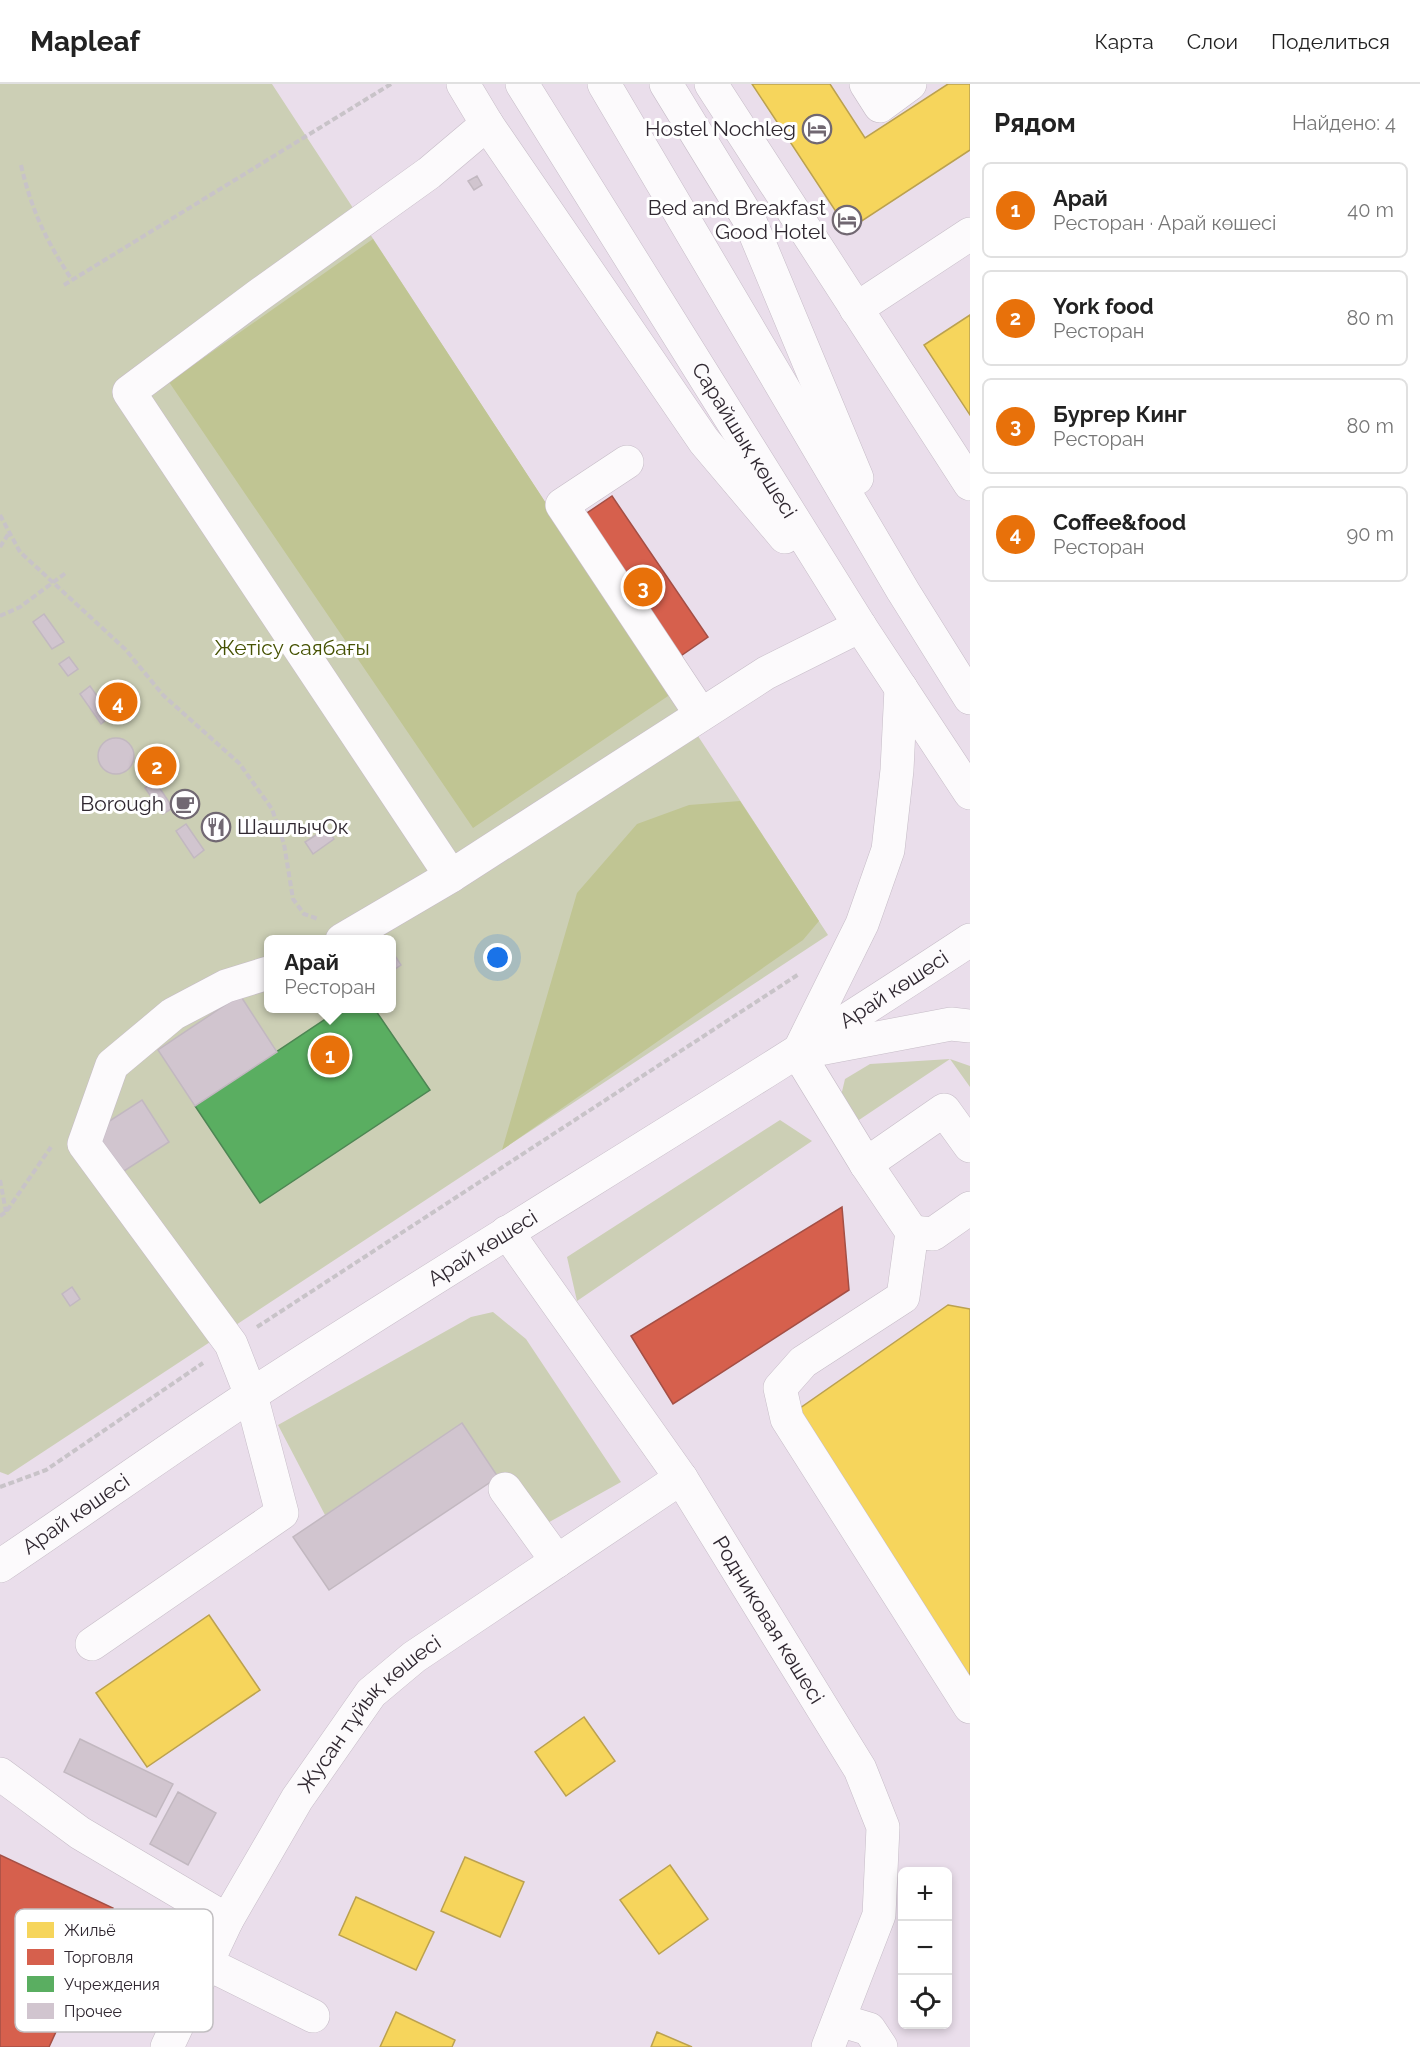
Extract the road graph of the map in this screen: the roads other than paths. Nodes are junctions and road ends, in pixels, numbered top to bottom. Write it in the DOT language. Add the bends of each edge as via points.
graph roads {
  1 [pos="463,84"];
  2 [pos="522,84"];
  3 [pos="604,84"];
  4 [pos="666,84"];
  5 [pos="711,84"];
  6 [pos="866,84"];
  7 [pos="910,84"];
  8 [pos="487,124"];
  9 [pos="970,234"];
  10 [pos="856,309"];
  11 [pos="627,462"];
  12 [pos="970,484"];
  13 [pos="903,591"];
  14 [pos="860,626"];
  15 [pos="901,688"];
  16 [pos="970,698"];
  17 [pos="700,713"];
  18 [pos="970,793"];
  19 [pos="451,876"];
  20 [pos="350,935"];
  21 [pos="970,940"];
  22 [pos="264,974"];
  23 [pos="970,1026"];
  24 [pos="798,1053"];
  25 [pos="970,1146"];
  26 [pos="866,1164"];
  27 [pos="970,1208"];
  28 [pos="507,1232"];
  29 [pos="912,1232"];
  30 [pos="251,1395"];
  31 [pos="681,1478"];
  32 [pos="505,1490"];
  33 [pos="557,1561"];
  34 [pos="0,1566"];
  35 [pos="92,1644"];
  36 [pos="970,1707"];
  37 [pos="0,1774"];
  38 [pos="208,1909"];
  39 [pos="213,1912"];
  40 [pos="227,1920"];
  41 [pos="213,1949"];
  42 [pos="213,1966"];
  43 [pos="313,2016"];
  44 [pos="174,2032"];
  45 [pos="833,2033"];
  46 [pos="167,2047"];
  47 [pos="881,2047"];
  1 -- 8 [label="street"];
  2 -- 14 [label="street, Сарайшық көшесі"];
  3 -- 13 [label="street"];
  4 -- 13 [label="street" via="750,221"];
  5 -- 10 [label="street"];
  6 -- 7 [label="street" via="880,106"];
  8 -- 14 [label="street" via="704,441"];
  8 -- 19 [label="street" via="429,173 129,392"];
  9 -- 10 [label="street"];
  10 -- 12 [label="street"];
  11 -- 17 [label="street" via="562,505"];
  13 -- 16 [label="street"];
  14 -- 15 [label="street, Сарайшық көшесі"];
  14 -- 17 [label="street" via="766,673"];
  15 -- 18 [label="street, Сарайшық көшесі"];
  15 -- 24 [label="street" via="888,850 862,924"];
  17 -- 19 [label="street"];
  19 -- 20 [label="street"];
  21 -- 24 [label="street, Арай көшесі"];
  22 -- 30 [label="street" via="226,986 173,1014 112,1065 84,1144 231,1344"];
  23 -- 24 [label="street" via="951,1024"];
  24 -- 26 [label="street"];
  24 -- 28 [label="street, Арай көшесі"];
  25 -- 26 [label="street" via="944,1110"];
  26 -- 29 [label="street"];
  27 -- 29 [label="street" via="933,1234"];
  28 -- 30 [label="street, Арай көшесі"];
  28 -- 31 [label="street, Родниковая көшесі"];
  29 -- 36 [label="street" via="903,1297 803,1362 780,1388 787,1419"];
  30 -- 34 [label="street, Арай көшесі"];
  30 -- 35 [label="street" via="282,1513"];
  31 -- 33 [label="street, Жусан тұйық көшесі"];
  31 -- 45 [label="street, Родниковая көшесі" via="860,1769 883,1827 879,1915"];
  32 -- 33 [label="street"];
  33 -- 40 [label="street, Жусан тұйық көшесі" via="414,1657 371,1693 297,1799"];
  37 -- 38 [label="street" via="80,1833"];
  39 -- 40 [label="street"];
  40 -- 41 [label="street, Жусан тұйық көшесі"];
  42 -- 43 [label="street"];
  44 -- 46 [label="street, Жусан тұйық көшесі"];
  45 -- 47 [label="street" via="869,2030"];
}
